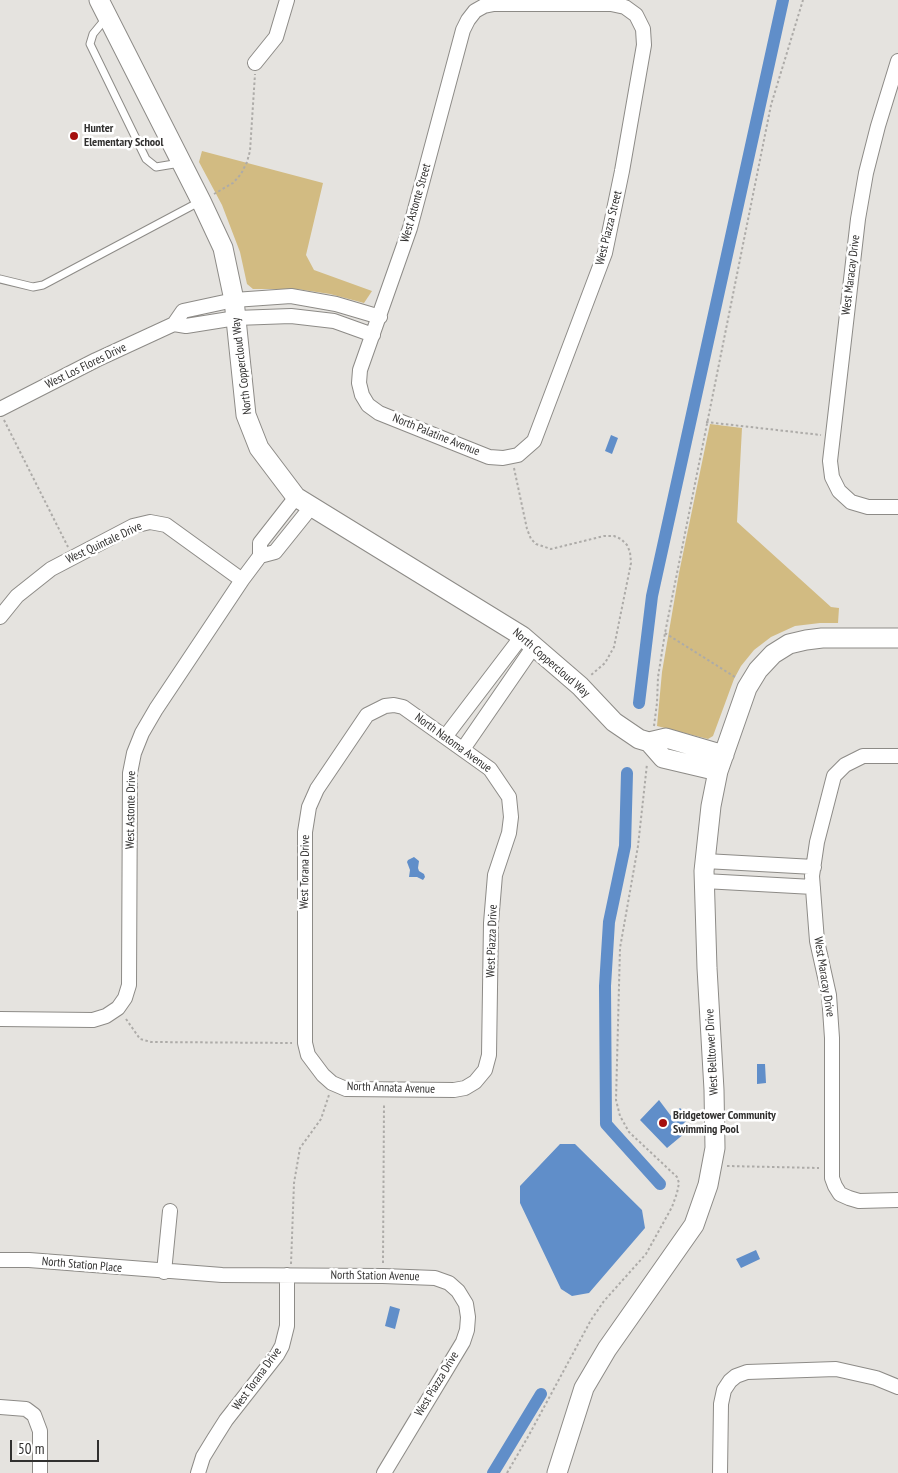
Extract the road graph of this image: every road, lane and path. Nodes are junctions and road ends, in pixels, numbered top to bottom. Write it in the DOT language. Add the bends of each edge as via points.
graph roads {
  1 [pos="99,0"];
  2 [pos="288,0"];
  3 [pos="803,0"];
  4 [pos="636,15"];
  5 [pos="107,17"];
  6 [pos="898,61"];
  7 [pos="255,63"];
  8 [pos="182,163"];
  9 [pos="205,198"];
  10 [pos="0,279"];
  11 [pos="235,309"];
  12 [pos="380,317"];
  13 [pos="373,335"];
  14 [pos="362,395"];
  15 [pos="2,408"];
  16 [pos="706,422"];
  17 [pos="824,436"];
  18 [pos="516,461"];
  19 [pos="304,501"];
  20 [pos="898,507"];
  21 [pos="73,557"];
  22 [pos="242,580"];
  23 [pos="0,617"];
  24 [pos="665,633"];
  25 [pos="898,638"];
  26 [pos="528,641"];
  27 [pos="589,677"];
  28 [pos="736,678"];
  29 [pos="385,706"];
  30 [pos="445,737"];
  31 [pos="650,744"];
  32 [pos="462,749"];
  33 [pos="898,756"];
  34 [pos="721,763"];
  35 [pos="509,797"];
  36 [pos="705,861"];
  37 [pos="814,867"];
  38 [pos="704,881"];
  39 [pos="813,887"];
  40 [pos="118,1008"];
  41 [pos="0,1020"];
  42 [pos="305,1043"];
  43 [pos="314,1064"];
  44 [pos="475,1082"];
  45 [pos="332,1083"];
  46 [pos="384,1089"];
  47 [pos="722,1166"];
  48 [pos="823,1168"];
  49 [pos="898,1200"];
  50 [pos="170,1211"];
  51 [pos="0,1260"];
  52 [pos="164,1272"];
  53 [pos="287,1275"];
  54 [pos="383,1276"];
  55 [pos="458,1291"];
  56 [pos="898,1387"];
  57 [pos="0,1406"];
  58 [pos="40,1473"];
  59 [pos="198,1473"];
  60 [pos="384,1473"];
  61 [pos="507,1473"];
  62 [pos="557,1473"];
  63 [pos="720,1473"];
  1 -- 5 [label="street, North Coppercloud Way"];
  2 -- 7 [label="street" via="276,38"];
  3 -- 16 [label="path" via="771,105"];
  4 -- 12 [label="street, West Astonte Street" via="625,7 611,4 494,4 484,6 468,20 410,228"];
  4 -- 18 [label="street, West Piazza Street" via="643,29 644,45 605,253 534,441"];
  5 -- 8 [label="street, North Coppercloud Way"];
  5 -- 8 [label="lane" via="93,34 90,44 146,159 156,166"];
  6 -- 20 [label="street, West Maracay Drive" via="875,135 858,219 830,461 838,491 851,502 868,507"];
  7 -- 9 [label="path" via="247,162 232,183"];
  8 -- 9 [label="street, North Coppercloud Way"];
  9 -- 10 [label="lane" via="43,285 34,288"];
  9 -- 11 [label="street, North Coppercloud Way" via="223,248"];
  11 -- 12 [label="street, West Los Flores Drive" via="291,296 336,304"];
  11 -- 13 [label="street, West Los Flores Drive" via="334,321"];
  11 -- 15 [label="street, West Los Flores Drive" via="183,311 174,324"];
  11 -- 19 [label="street, North Coppercloud Way" via="246,414 260,448"];
  12 -- 13 [label="street, West Astonte Street"];
  13 -- 14 [label="street, West Astonte Street" via="360,370"];
  14 -- 18 [label="street, North Palatine Avenue" via="368,405 379,413 489,456"];
  15 -- 21 [label="path" via="4,422"];
  16 -- 17 [label="path"];
  16 -- 24 [label="path"];
  18 -- 27 [label="path" via="527,529 536,544 551,549 614,536 621,539 630,552 631,563 614,647 605,663"];
  19 -- 22 [label="street, West Astonte Drive" via="260,543 260,556"];
  19 -- 26 [label="street, North Coppercloud Way"];
  21 -- 22 [label="street, West Quintale Drive" via="133,526 150,522 166,525"];
  21 -- 23 [label="street, West Quintale Drive" via="30,585"];
  22 -- 40 [label="street, West Astonte Drive" via="156,709 134,753 130,773 129,985"];
  24 -- 28 [label="path"];
  24 -- 31 [label="path"];
  25 -- 34 [label="street, West Belltower Drive" via="806,640 789,644 773,654 747,688"];
  26 -- 30 [label="street"];
  26 -- 31 [label="street, North Coppercloud Way" via="580,686 614,722"];
  26 -- 32 [label="street"];
  29 -- 30 [label="street, North Natoma Avenue" via="403,707"];
  29 -- 42 [label="street, West Torana Drive" via="367,715 317,789 309,807 305,832"];
  30 -- 32 [label="street, North Natoma Avenue"];
  31 -- 34 [label="street" via="666,738"];
  31 -- 61 [label="path" via="638,846 620,948 616,1100 628,1132 677,1177 678,1193 646,1254 591,1320"];
  32 -- 35 [label="street, North Natoma Avenue" via="490,768"];
  33 -- 37 [label="street, West Maracay Drive" via="863,756 845,765 834,776"];
  34 -- 36 [label="street, West Belltower Drive" via="711,806"];
  35 -- 44 [label="street, West Piazza Drive" via="509,832 495,875 491,923 490,1055 485,1070"];
  36 -- 37 [label="street"];
  36 -- 38 [label="street, West Belltower Drive"];
  37 -- 39 [label="street, West Maracay Drive"];
  38 -- 39 [label="street"];
  38 -- 62 [label="street, West Belltower Drive" via="715,1148 708,1184 694,1225 607,1349 584,1388"];
  39 -- 49 [label="street, West Maracay Drive" via="817,941 829,995 832,1038 832,1178 840,1194 849,1198"];
  40 -- 41 [label="street" via="93,1020"];
  40 -- 42 [label="path" via="140,1039 151,1042"];
  42 -- 43 [label="street, West Torana Drive"];
  43 -- 45 [label="street, North Annata Avenue"];
  44 -- 46 [label="street, North Annata Avenue" via="454,1090"];
  45 -- 46 [label="street, North Annata Avenue" via="346,1089"];
  45 -- 53 [label="path" via="322,1118 300,1148 294,1182 291,1264"];
  46 -- 54 [label="path"];
  47 -- 48 [label="path"];
  50 -- 52 [label="street"];
  51 -- 52 [label="street, North Station Place"];
  52 -- 53 [label="street, North Station Place"];
  53 -- 54 [label="street, North Station Avenue"];
  53 -- 59 [label="street, West Torana Drive" via="287,1326 282,1346 222,1426 203,1457"];
  54 -- 55 [label="street, North Station Avenue" via="435,1278 449,1283"];
  55 -- 60 [label="street, West Piazza Drive" via="466,1304 467,1330"];
  56 -- 63 [label="street" via="876,1378 836,1369 747,1372 736,1376 724,1390 721,1404"];
  57 -- 58 [label="street" via="26,1408 34,1415 40,1431"];
}
